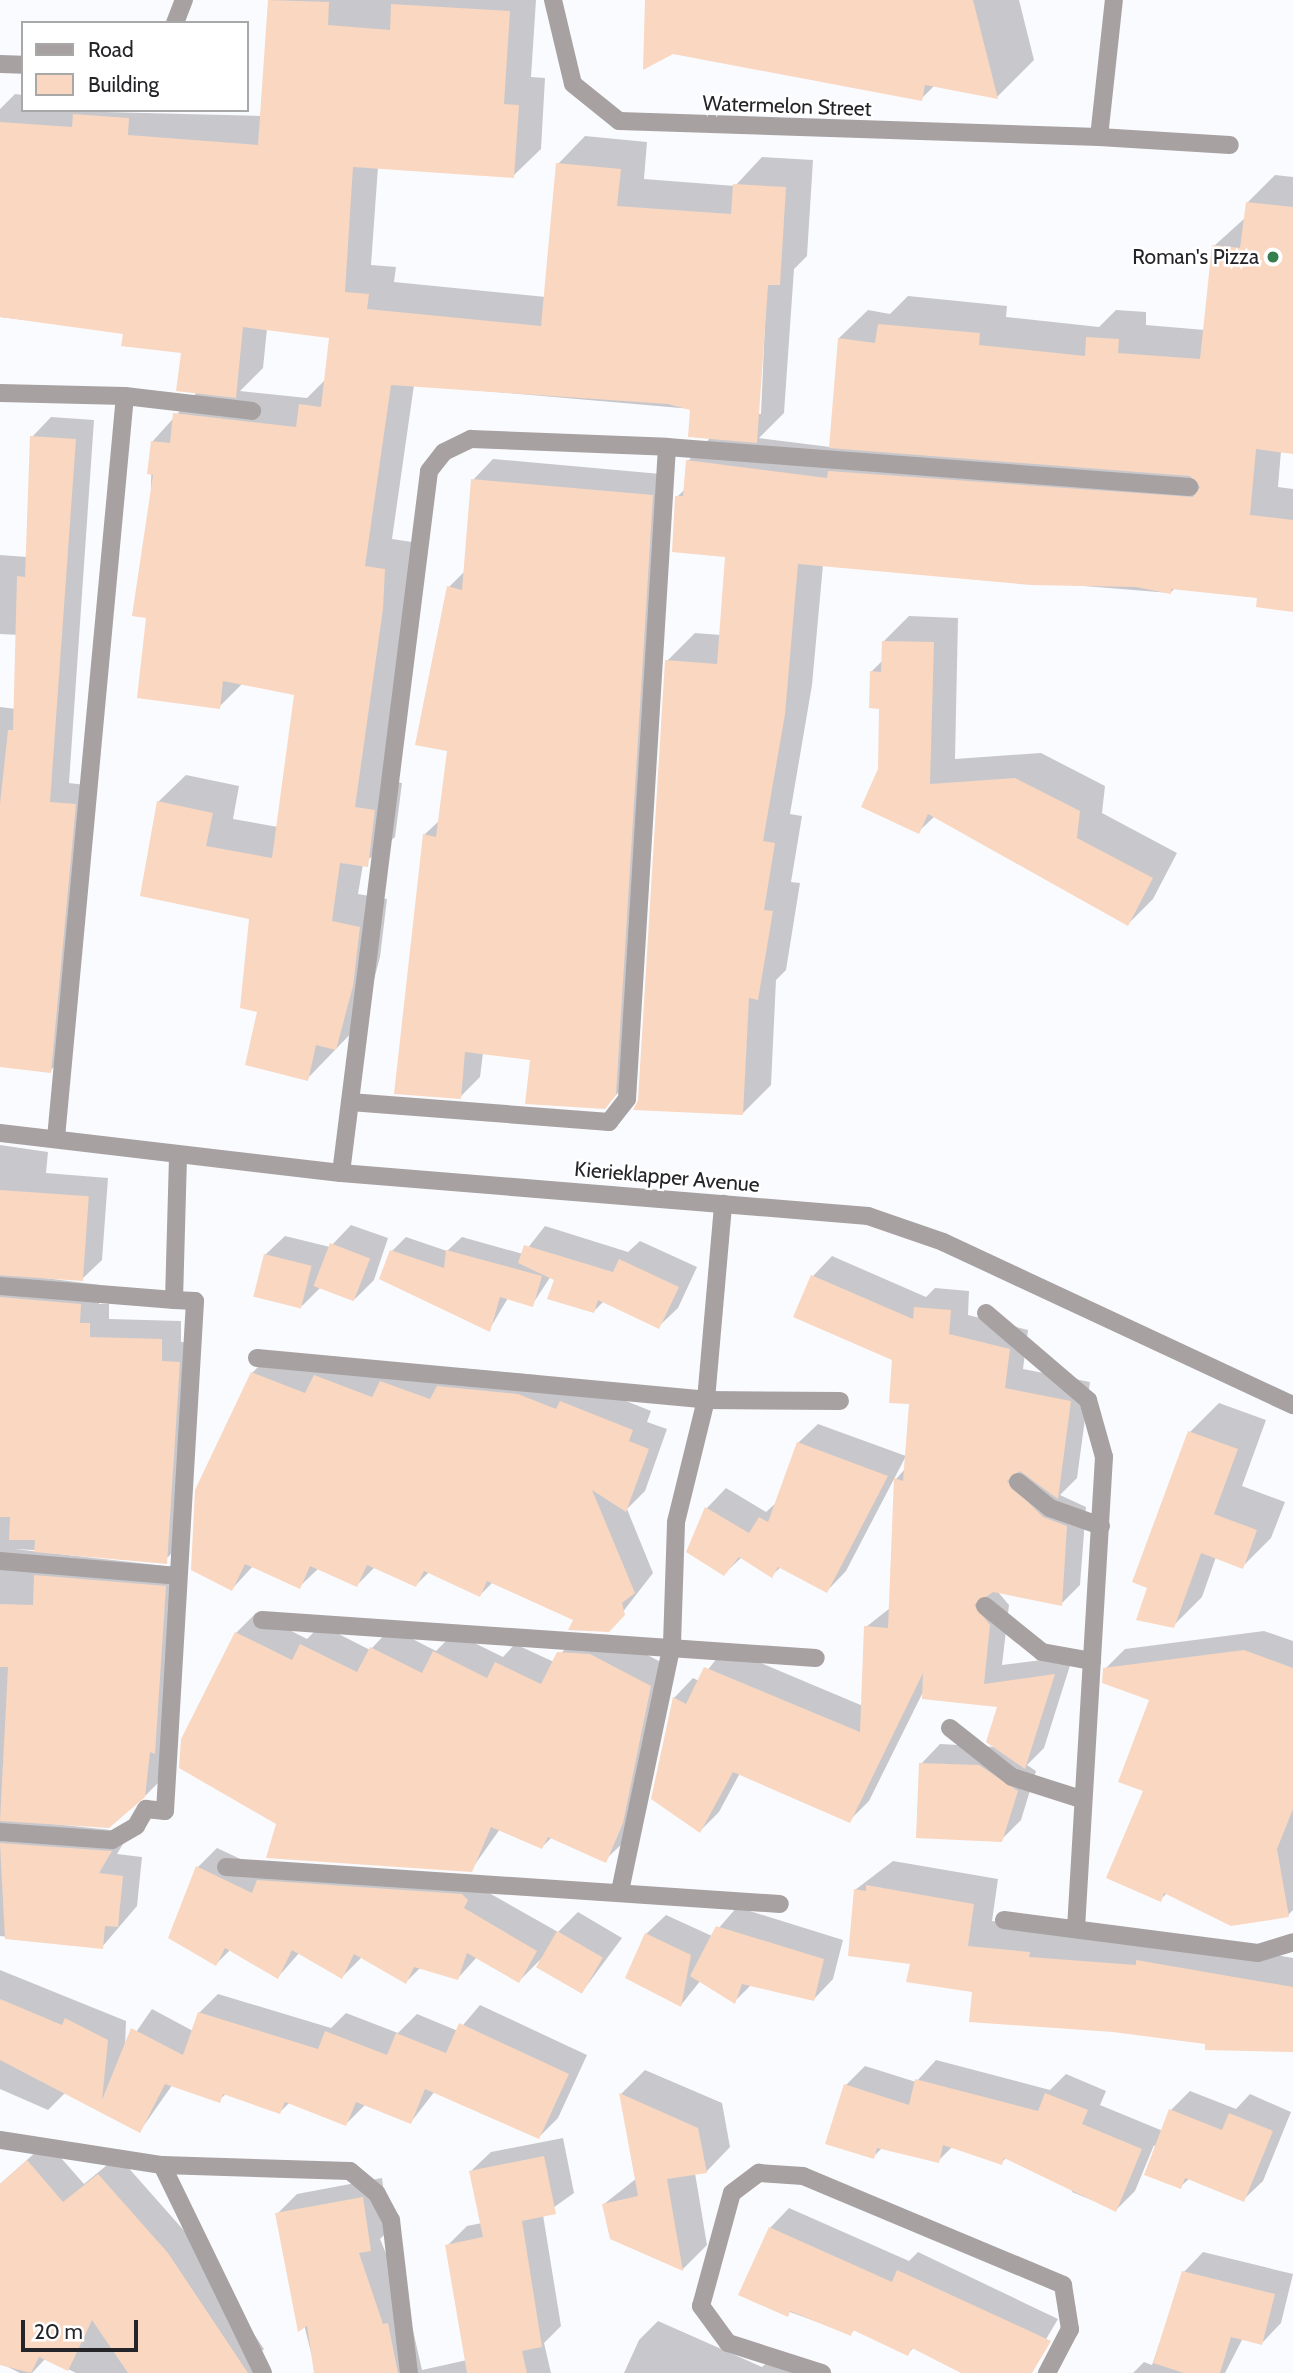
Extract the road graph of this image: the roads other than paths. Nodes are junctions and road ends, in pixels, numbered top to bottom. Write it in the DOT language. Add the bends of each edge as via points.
graph roads {
  1 [pos="184,0"];
  2 [pos="553,0"];
  3 [pos="1114,0"];
  4 [pos="177,21"];
  5 [pos="0,64"];
  6 [pos="21,65"];
  7 [pos="1099,138"];
  8 [pos="1230,145"];
  9 [pos="0,393"];
  10 [pos="125,396"];
  11 [pos="253,411"];
  12 [pos="667,447"];
  13 [pos="1189,487"];
  14 [pos="350,1102"];
  15 [pos="0,1133"];
  16 [pos="56,1138"];
  17 [pos="178,1155"];
  18 [pos="341,1173"];
  19 [pos="723,1204"];
  20 [pos="0,1286"];
  21 [pos="174,1300"];
  22 [pos="986,1313"];
  23 [pos="257,1357"];
  24 [pos="706,1400"];
  25 [pos="840,1401"];
  26 [pos="1293,1405"];
  27 [pos="1018,1482"];
  28 [pos="1101,1526"];
  29 [pos="0,1561"];
  30 [pos="177,1576"];
  31 [pos="985,1606"];
  32 [pos="262,1620"];
  33 [pos="672,1644"];
  34 [pos="816,1658"];
  35 [pos="1092,1661"];
  36 [pos="950,1728"];
  37 [pos="1081,1799"];
  38 [pos="0,1832"];
  39 [pos="226,1867"];
  40 [pos="620,1891"];
  41 [pos="780,1904"];
  42 [pos="1004,1920"];
  43 [pos="1076,1926"];
  44 [pos="1293,1942"];
  45 [pos="0,2140"];
  46 [pos="162,2165"];
  47 [pos="263,2373"];
  48 [pos="409,2373"];
  49 [pos="822,2373"];
  50 [pos="1047,2373"];
  1 -- 4 [label="street"];
  2 -- 7 [label="street, Watermelon Street" via="573,84 619,121"];
  3 -- 7 [label="street"];
  5 -- 6 [label="street"];
  7 -- 8 [label="street, Watermelon Street"];
  9 -- 10 [label="street"];
  10 -- 11 [label="street"];
  10 -- 16 [label="street"];
  12 -- 13 [label="street"];
  12 -- 14 [label="street" via="471,439 430,467"];
  12 -- 14 [label="street" via="627,1099 609,1122"];
  14 -- 18 [label="street"];
  15 -- 16 [label="street, Kierieklapper Avenue"];
  16 -- 17 [label="street, Kierieklapper Avenue"];
  17 -- 18 [label="street, Kierieklapper Avenue"];
  17 -- 21 [label="street"];
  18 -- 19 [label="street, Kierieklapper Avenue"];
  19 -- 24 [label="street"];
  19 -- 26 [label="street, Kierieklapper Avenue" via="897,1223"];
  20 -- 21 [label="street"];
  21 -- 30 [label="street" via="195,1301"];
  22 -- 28 [label="street" via="1088,1400 1104,1457"];
  23 -- 24 [label="street"];
  24 -- 25 [label="street"];
  24 -- 33 [label="street" via="676,1522"];
  27 -- 28 [label="street" via="1050,1508"];
  28 -- 35 [label="street"];
  29 -- 30 [label="street"];
  30 -- 38 [label="street" via="165,1811 146,1809 136,1826 112,1840"];
  31 -- 35 [label="street" via="1042,1652"];
  32 -- 33 [label="street"];
  33 -- 34 [label="street"];
  33 -- 40 [label="street"];
  35 -- 37 [label="street"];
  36 -- 37 [label="street" via="1013,1777"];
  37 -- 43 [label="street"];
  39 -- 40 [label="street"];
  40 -- 41 [label="street"];
  42 -- 43 [label="street"];
  43 -- 44 [label="street" via="1258,1953"];
  45 -- 46 [label="street"];
  46 -- 47 [label="street"];
  46 -- 48 [label="street" via="336,2168 363,2180 391,2221"];
  49 -- 50 [label="street" via="728,2343 701,2306 732,2193 759,2173 803,2176 1063,2285 1070,2329"];
}
